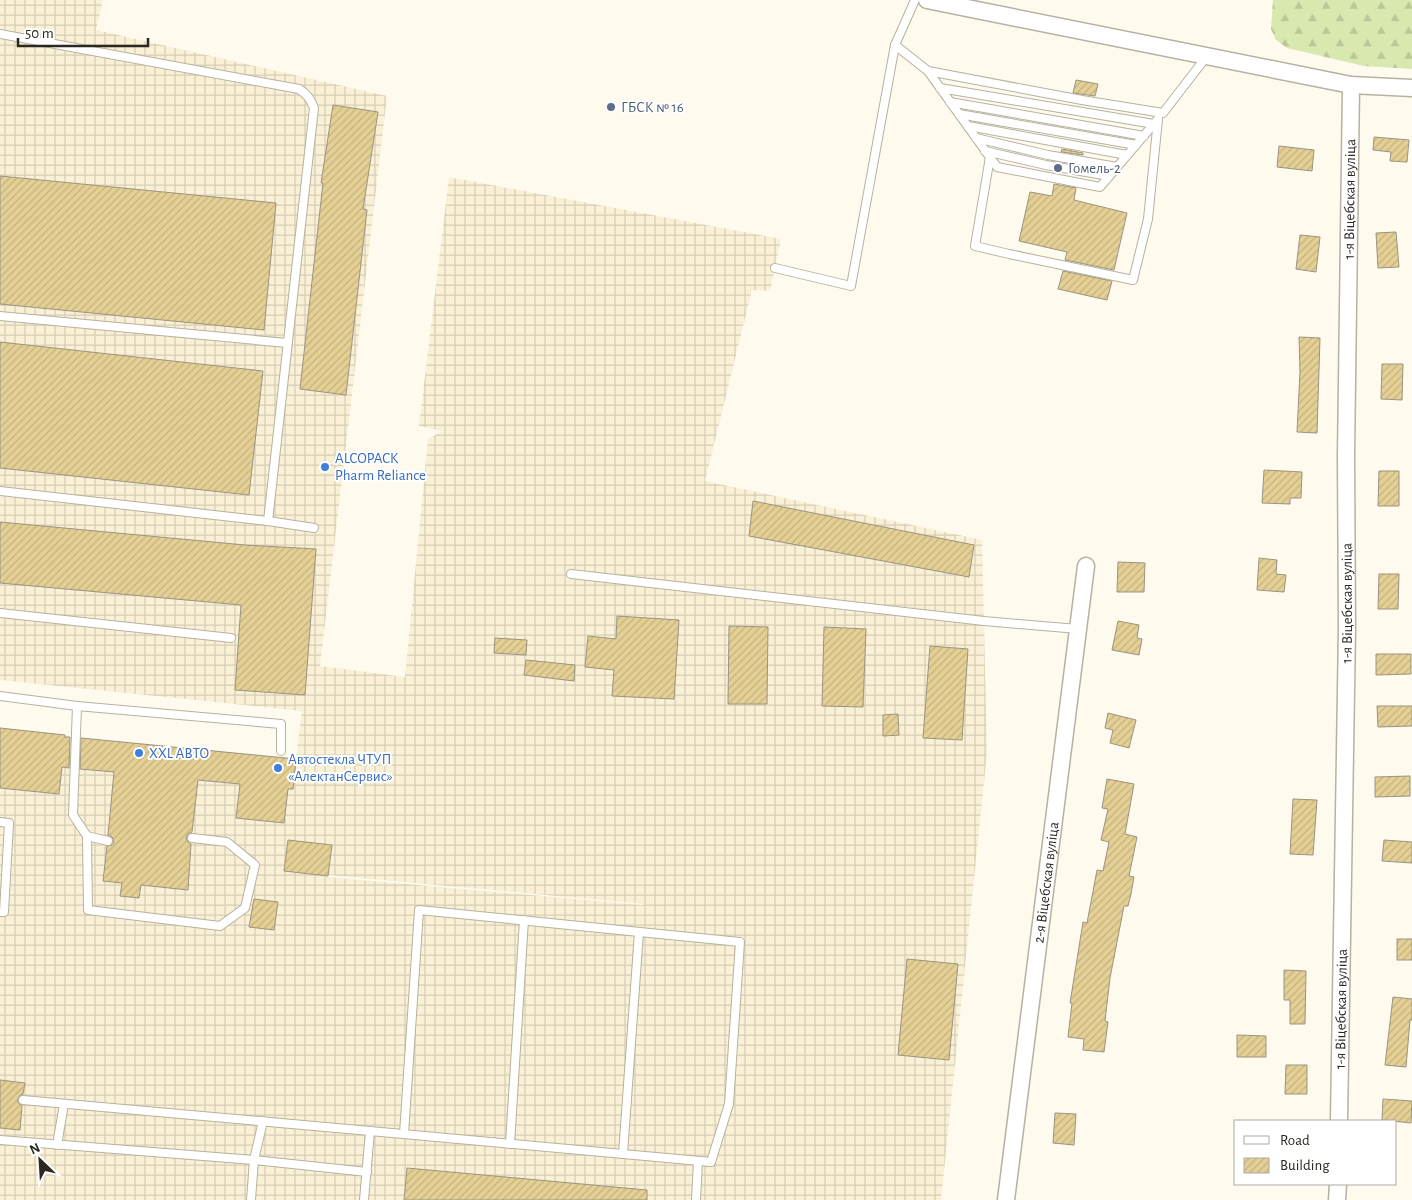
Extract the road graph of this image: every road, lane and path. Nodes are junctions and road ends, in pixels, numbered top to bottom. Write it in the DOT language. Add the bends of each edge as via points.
graph roads {
  1 [pos="915,0"];
  2 [pos="927,0"];
  3 [pos="0,34"];
  4 [pos="895,45"];
  5 [pos="1206,56"];
  6 [pos="928,71"];
  7 [pos="1351,85"];
  8 [pos="940,88"];
  9 [pos="1412,88"];
  10 [pos="950,102"];
  11 [pos="959,114"];
  12 [pos="1158,119"];
  13 [pos="968,126"];
  14 [pos="1144,136"];
  15 [pos="976,138"];
  16 [pos="1136,145"];
  17 [pos="988,154"];
  18 [pos="1127,156"];
  19 [pos="1117,167"];
  20 [pos="1109,176"];
  21 [pos="775,268"];
  22 [pos="0,316"];
  23 [pos="287,343"];
  24 [pos="0,491"];
  25 [pos="268,521"];
  26 [pos="314,528"];
  27 [pos="1086,566"];
  28 [pos="571,574"];
  29 [pos="0,613"];
  30 [pos="1078,629"];
  31 [pos="231,638"];
  32 [pos="0,696"];
  33 [pos="78,706"];
  34 [pos="281,751"];
  35 [pos="0,822"];
  36 [pos="87,836"];
  37 [pos="192,838"];
  38 [pos="108,841"];
  39 [pos="0,912"];
  40 [pos="524,920"];
  41 [pos="639,932"];
  42 [pos="23,1100"];
  43 [pos="64,1104"];
  44 [pos="1339,1120"];
  45 [pos="263,1121"];
  46 [pos="370,1131"];
  47 [pos="404,1134"];
  48 [pos="0,1140"];
  49 [pos="57,1144"];
  50 [pos="510,1144"];
  51 [pos="623,1154"];
  52 [pos="254,1160"];
  53 [pos="698,1161"];
  54 [pos="367,1172"];
  55 [pos="1338,1185"];
  56 [pos="251,1200"];
  57 [pos="364,1200"];
  58 [pos="696,1200"];
  59 [pos="1006,1200"];
  60 [pos="1337,1200"];
  1 -- 4 [label="lane"];
  2 -- 5 [label="street"];
  3 -- 23 [label="lane" via="299,89 306,93 314,108"];
  4 -- 6 [label="lane"];
  4 -- 21 [label="lane" via="851,286"];
  5 -- 7 [label="street"];
  5 -- 12 [label="lane"];
  6 -- 8 [label="lane"];
  6 -- 12 [label="lane" via="1082,100"];
  7 -- 9 [label="street"];
  7 -- 44 [label="street, 1-я Віцебская вуліца"];
  8 -- 10 [label="lane"];
  8 -- 12 [label="lane"];
  10 -- 11 [label="lane"];
  10 -- 14 [label="lane"];
  11 -- 13 [label="lane"];
  11 -- 16 [label="lane"];
  12 -- 14 [label="lane"];
  12 -- 17 [label="lane" via="1148,219 1133,280 976,246"];
  13 -- 15 [label="lane"];
  13 -- 18 [label="lane"];
  14 -- 16 [label="lane"];
  15 -- 17 [label="lane"];
  15 -- 19 [label="lane"];
  16 -- 18 [label="lane"];
  17 -- 20 [label="lane"];
  17 -- 20 [label="lane" via="997,167 1100,187"];
  18 -- 19 [label="lane"];
  19 -- 20 [label="lane"];
  22 -- 23 [label="lane"];
  23 -- 25 [label="lane"];
  24 -- 25 [label="lane"];
  25 -- 26 [label="lane"];
  27 -- 30 [label="street, 2-я Віцебская вуліца"];
  28 -- 30 [label="lane"];
  29 -- 31 [label="lane"];
  30 -- 59 [label="street, 2-я Віцебская вуліца"];
  32 -- 33 [label="lane"];
  33 -- 34 [label="lane" via="281,724"];
  33 -- 36 [label="lane" via="73,815"];
  35 -- 39 [label="lane" via="9,822 4,912"];
  36 -- 37 [label="lane" via="88,910 220,926 245,908 255,865 227,842"];
  36 -- 38 [label="lane"];
  40 -- 41 [label="lane"];
  40 -- 47 [label="lane" via="419,910"];
  40 -- 50 [label="lane"];
  41 -- 51 [label="lane"];
  41 -- 53 [label="lane" via="740,942 729,1104 711,1162"];
  42 -- 43 [label="lane"];
  43 -- 45 [label="lane"];
  43 -- 49 [label="lane"];
  45 -- 46 [label="lane"];
  45 -- 52 [label="lane"];
  46 -- 47 [label="lane"];
  46 -- 54 [label="lane"];
  47 -- 50 [label="lane"];
  48 -- 49 [label="lane"];
  49 -- 52 [label="lane"];
  50 -- 51 [label="lane"];
  51 -- 53 [label="lane"];
  52 -- 54 [label="lane"];
  52 -- 56 [label="lane"];
  53 -- 58 [label="lane"];
  54 -- 57 [label="lane"];
  55 -- 60 [label="street"];
}
